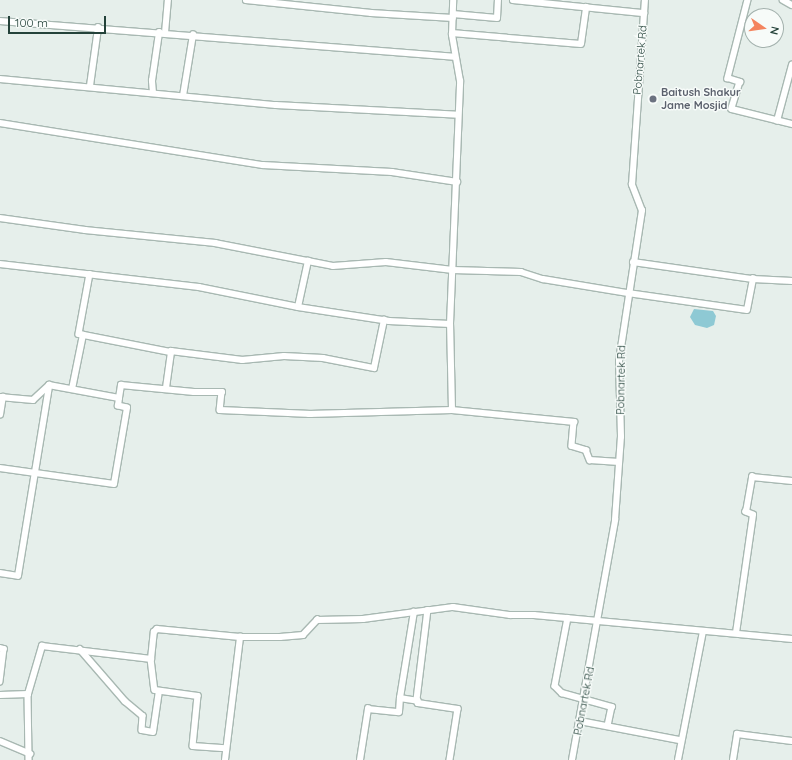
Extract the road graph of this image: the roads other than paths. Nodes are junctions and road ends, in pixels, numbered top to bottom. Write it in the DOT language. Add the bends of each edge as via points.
graph roads {
  1 [pos="168,0"];
  2 [pos="246,0"];
  3 [pos="453,0"];
  4 [pos="498,0"];
  5 [pos="513,0"];
  6 [pos="645,0"];
  7 [pos="748,0"];
  8 [pos="783,0"];
  9 [pos="266,1"];
  10 [pos="792,5"];
  11 [pos="586,7"];
  12 [pos="644,13"];
  13 [pos="453,16"];
  14 [pos="0,21"];
  15 [pos="98,28"];
  16 [pos="162,33"];
  17 [pos="452,33"];
  18 [pos="193,35"];
  19 [pos="454,57"];
  20 [pos="792,65"];
  21 [pos="0,79"];
  22 [pos="90,86"];
  23 [pos="153,93"];
  24 [pos="183,96"];
  25 [pos="458,115"];
  26 [pos="777,121"];
  27 [pos="0,124"];
  28 [pos="792,124"];
  29 [pos="457,182"];
  30 [pos="0,218"];
  31 [pos="308,261"];
  32 [pos="633,262"];
  33 [pos="0,264"];
  34 [pos="453,270"];
  35 [pos="90,274"];
  36 [pos="753,279"];
  37 [pos="792,281"];
  38 [pos="628,293"];
  39 [pos="298,307"];
  40 [pos="384,320"];
  41 [pos="450,324"];
  42 [pos="83,335"];
  43 [pos="171,352"];
  44 [pos="49,386"];
  45 [pos="166,388"];
  46 [pos="72,389"];
  47 [pos="2,397"];
  48 [pos="120,398"];
  49 [pos="452,410"];
  50 [pos="0,416"];
  51 [pos="619,462"];
  52 [pos="0,468"];
  53 [pos="36,473"];
  54 [pos="792,482"];
  55 [pos="0,573"];
  56 [pos="428,610"];
  57 [pos="414,612"];
  58 [pos="568,618"];
  59 [pos="596,620"];
  60 [pos="703,631"];
  61 [pos="736,633"];
  62 [pos="240,637"];
  63 [pos="792,639"];
  64 [pos="0,648"];
  65 [pos="80,649"];
  66 [pos="151,659"];
  67 [pos="0,682"];
  68 [pos="159,691"];
  69 [pos="28,694"];
  70 [pos="0,695"];
  71 [pos="400,698"];
  72 [pos="418,701"];
  73 [pos="584,701"];
  74 [pos="580,721"];
  75 [pos="608,726"];
  76 [pos="680,740"];
  77 [pos="0,741"];
  78 [pos="792,741"];
  79 [pos="225,748"];
  80 [pos="29,757"];
  81 [pos="225,760"];
  82 [pos="360,760"];
  83 [pos="450,760"];
  84 [pos="572,760"];
  85 [pos="678,760"];
  86 [pos="733,760"];
  1 -- 16 [label="street"];
  2 -- 9 [label="street"];
  3 -- 13 [label="street"];
  4 -- 13 [label="street" via="497,18"];
  5 -- 11 [label="street"];
  6 -- 12 [label="street, Pobnartek Rd"];
  7 -- 26 [label="street" via="728,78 740,82 732,110"];
  8 -- 10 [label="street"];
  9 -- 13 [label="street" via="371,13"];
  11 -- 12 [label="street"];
  11 -- 17 [label="street" via="581,44"];
  12 -- 32 [label="street, Pobnartek Rd" via="632,185 642,211"];
  13 -- 17 [label="street"];
  14 -- 15 [label="street"];
  15 -- 16 [label="street"];
  15 -- 22 [label="street"];
  16 -- 18 [label="street"];
  16 -- 23 [label="street" via="152,81"];
  17 -- 19 [label="street"];
  18 -- 19 [label="street"];
  18 -- 24 [label="street"];
  19 -- 25 [label="street" via="458,64 460,81"];
  20 -- 26 [label="street"];
  21 -- 22 [label="street"];
  22 -- 23 [label="street"];
  23 -- 24 [label="street"];
  24 -- 25 [label="street" via="276,105"];
  25 -- 29 [label="street"];
  26 -- 28 [label="street"];
  27 -- 29 [label="street" via="263,165 392,172"];
  29 -- 34 [label="street"];
  30 -- 31 [label="street" via="85,230 215,243"];
  31 -- 34 [label="street" via="333,266 386,262"];
  31 -- 39 [label="street"];
  32 -- 36 [label="street"];
  32 -- 38 [label="street, Pobnartek Rd"];
  33 -- 35 [label="street"];
  34 -- 38 [label="street" via="521,272 543,279"];
  34 -- 41 [label="street"];
  35 -- 39 [label="street" via="199,287"];
  35 -- 42 [label="street" via="79,334"];
  36 -- 37 [label="street"];
  36 -- 38 [label="street" via="747,310"];
  38 -- 51 [label="street, Pobnartek Rd" via="619,361"];
  39 -- 40 [label="street"];
  40 -- 41 [label="street"];
  40 -- 43 [label="street" via="374,368 323,358 284,356 242,360 212,354"];
  41 -- 49 [label="street"];
  42 -- 43 [label="street"];
  42 -- 46 [label="street"];
  43 -- 45 [label="street"];
  44 -- 46 [label="street"];
  44 -- 47 [label="street" via="33,400"];
  44 -- 53 [label="street"];
  45 -- 48 [label="street" via="122,385"];
  45 -- 49 [label="street" via="222,392 220,410 310,414"];
  46 -- 48 [label="street"];
  47 -- 50 [label="street"];
  48 -- 53 [label="street" via="118,406 127,408 114,484"];
  49 -- 51 [label="street" via="568,420 574,422 572,446 586,450 590,460"];
  51 -- 59 [label="street, Pobnartek Rd" via="615,520"];
  52 -- 53 [label="street"];
  53 -- 55 [label="street" via="18,576"];
  54 -- 61 [label="street" via="752,477 746,512 753,514"];
  56 -- 57 [label="street"];
  56 -- 58 [label="street" via="461,607 510,615"];
  56 -- 72 [label="street"];
  57 -- 62 [label="street" via="363,619 317,620 303,635"];
  57 -- 71 [label="street"];
  58 -- 59 [label="street"];
  58 -- 73 [label="street" via="555,686 562,693"];
  59 -- 60 [label="street"];
  59 -- 73 [label="street, Pobnartek Rd"];
  60 -- 61 [label="street"];
  60 -- 76 [label="street"];
  61 -- 63 [label="street"];
  62 -- 66 [label="street" via="157,629"];
  62 -- 79 [label="street"];
  64 -- 67 [label="street" via="4,649"];
  65 -- 66 [label="street"];
  65 -- 68 [label="street" via="125,701 143,716 142,730 153,732"];
  65 -- 69 [label="street" via="42,646"];
  66 -- 68 [label="street" via="155,690"];
  68 -- 79 [label="street" via="198,696 192,746"];
  69 -- 70 [label="street"];
  69 -- 80 [label="street"];
  71 -- 72 [label="street"];
  71 -- 82 [label="street" via="399,712 368,709"];
  72 -- 83 [label="street" via="458,709"];
  73 -- 74 [label="street, Pobnartek Rd"];
  73 -- 75 [label="street" via="612,707"];
  74 -- 75 [label="street"];
  74 -- 84 [label="street, Pobnartek Rd"];
  75 -- 76 [label="street"];
  76 -- 85 [label="street"];
  77 -- 80 [label="street"];
  78 -- 86 [label="street" via="737,734"];
  79 -- 81 [label="street"];
}
